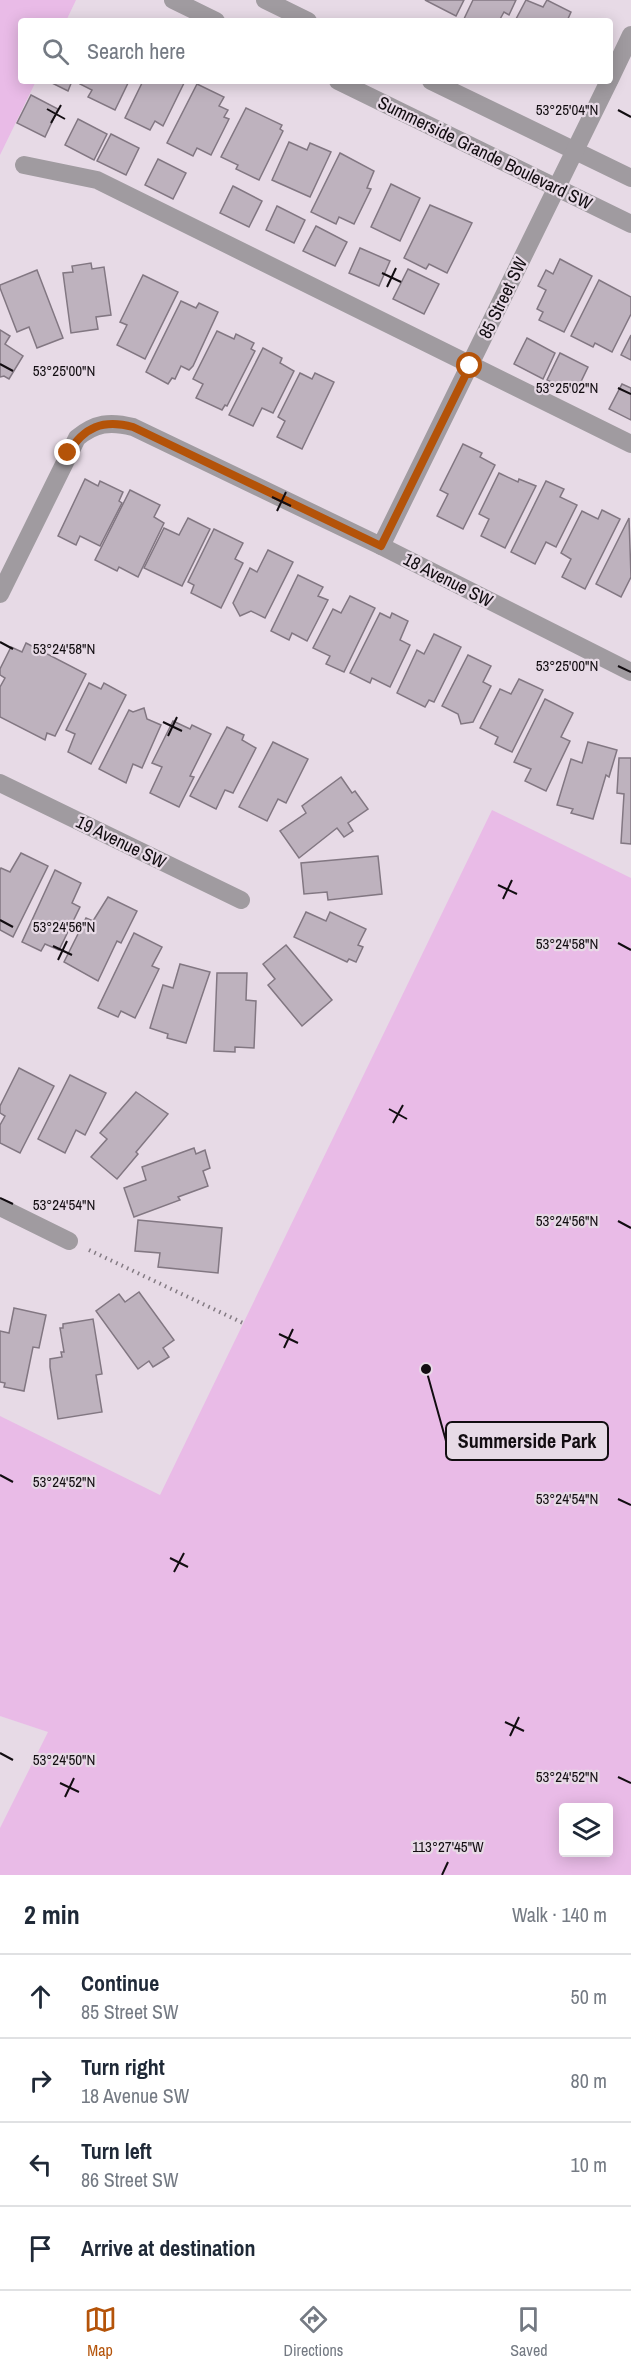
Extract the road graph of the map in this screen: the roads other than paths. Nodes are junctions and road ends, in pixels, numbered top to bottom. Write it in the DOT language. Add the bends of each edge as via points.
graph roads {
  1 [pos="173,0"];
  2 [pos="265,0"];
  3 [pos="210,18"];
  4 [pos="302,18"];
  5 [pos="631,35"];
  6 [pos="613,72"];
  7 [pos="344,84"];
  8 [pos="437,84"];
  9 [pos="607,84"];
  10 [pos="575,151"];
  11 [pos="24,165"];
  12 [pos="631,178"];
  13 [pos="557,188"];
  14 [pos="631,224"];
  15 [pos="470,366"];
  16 [pos="631,444"];
  17 [pos="381,546"];
  18 [pos="0,594"];
  19 [pos="631,672"];
  20 [pos="0,783"];
  21 [pos="241,900"];
  22 [pos="0,1207"];
  23 [pos="69,1241"];
  1 -- 3 [label="street"];
  2 -- 4 [label="street"];
  5 -- 6 [label="street, 85 Street SW"];
  7 -- 13 [label="street, Summerside Grande Boulevard SW"];
  8 -- 10 [label="street"];
  9 -- 10 [label="street, 85 Street SW"];
  10 -- 12 [label="street"];
  10 -- 13 [label="street, 85 Street SW"];
  11 -- 15 [label="street" via="97,180"];
  13 -- 14 [label="street, Summerside Grande Boulevard SW"];
  13 -- 15 [label="street, 85 Street SW"];
  15 -- 16 [label="street"];
  15 -- 17 [label="street, 85 Street SW"];
  17 -- 18 [label="street, 18 Avenue SW" via="133,427 116,423 98,425 77,438 68,453"];
  17 -- 19 [label="street, 18 Avenue SW"];
  20 -- 21 [label="street, 19 Avenue SW"];
  22 -- 23 [label="street"];
}
